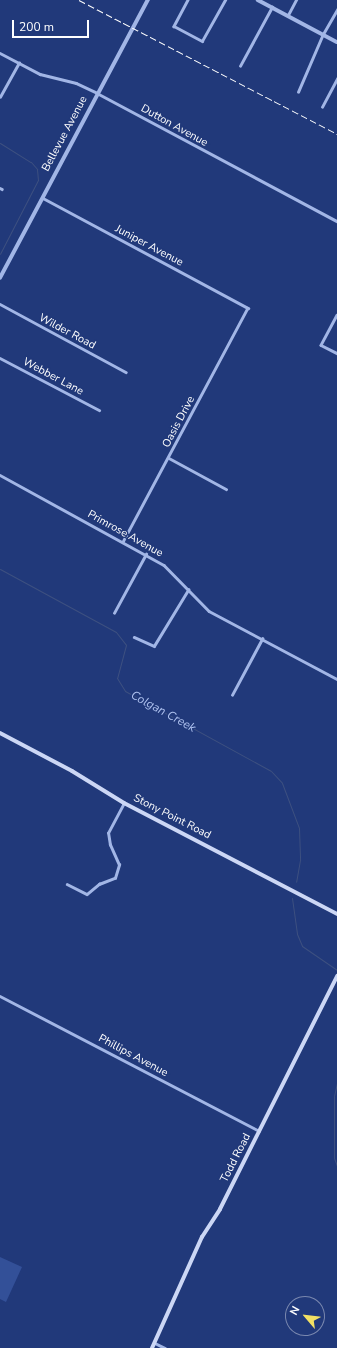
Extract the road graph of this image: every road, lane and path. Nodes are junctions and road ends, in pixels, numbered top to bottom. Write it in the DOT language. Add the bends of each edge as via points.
graph roads {
  1 [pos="148,0"];
  2 [pos="188,0"];
  3 [pos="224,0"];
  4 [pos="258,0"];
  5 [pos="296,0"];
  6 [pos="272,7"];
  7 [pos="337,10"];
  8 [pos="288,15"];
  9 [pos="323,34"];
  10 [pos="337,42"];
  11 [pos="0,53"];
  12 [pos="19,63"];
  13 [pos="240,66"];
  14 [pos="337,79"];
  15 [pos="298,92"];
  16 [pos="97,94"];
  17 [pos="0,98"];
  18 [pos="322,107"];
  19 [pos="42,198"];
  20 [pos="337,221"];
  21 [pos="0,277"];
  22 [pos="0,304"];
  23 [pos="248,308"];
  24 [pos="337,315"];
  25 [pos="337,353"];
  26 [pos="0,358"];
  27 [pos="126,372"];
  28 [pos="99,410"];
  29 [pos="169,458"];
  30 [pos="0,475"];
  31 [pos="226,489"];
  32 [pos="124,542"];
  33 [pos="146,554"];
  34 [pos="188,590"];
  35 [pos="114,613"];
  36 [pos="134,637"];
  37 [pos="262,639"];
  38 [pos="337,679"];
  39 [pos="232,695"];
  40 [pos="0,733"];
  41 [pos="124,803"];
  42 [pos="67,884"];
  43 [pos="337,914"];
  44 [pos="337,976"];
  45 [pos="0,996"];
  46 [pos="259,1131"];
  47 [pos="154,1343"];
  48 [pos="152,1348"];
  49 [pos="164,1348"];
  1 -- 16 [label="street, Bellevue Avenue"];
  2 -- 3 [label="street" via="174,26 202,41"];
  4 -- 6 [label="street"];
  5 -- 8 [label="street"];
  6 -- 8 [label="street"];
  6 -- 13 [label="street"];
  7 -- 9 [label="street"];
  8 -- 9 [label="street"];
  9 -- 10 [label="street"];
  9 -- 15 [label="street"];
  11 -- 12 [label="street, Dutton Avenue"];
  12 -- 16 [label="street, Dutton Avenue" via="40,74 76,83"];
  12 -- 17 [label="street"];
  14 -- 18 [label="street"];
  16 -- 19 [label="street, Bellevue Avenue"];
  16 -- 20 [label="street, Dutton Avenue"];
  19 -- 21 [label="street, Bellevue Avenue"];
  19 -- 23 [label="street, Juniper Avenue"];
  22 -- 27 [label="street, Wilder Road"];
  23 -- 29 [label="street, Oasis Drive"];
  24 -- 25 [label="street" via="321,345"];
  26 -- 28 [label="street, Webber Lane"];
  29 -- 31 [label="street"];
  29 -- 32 [label="street, Oasis Drive"];
  30 -- 32 [label="street, Primrose Avenue"];
  32 -- 33 [label="street, Primrose Avenue"];
  33 -- 34 [label="street, Primrose Avenue" via="164,565"];
  33 -- 35 [label="street"];
  34 -- 36 [label="street" via="154,646"];
  34 -- 37 [label="street, Primrose Avenue" via="209,611"];
  37 -- 38 [label="street, Primrose Avenue"];
  37 -- 39 [label="street"];
  40 -- 41 [label="main road, Stony Point Road" via="72,771"];
  41 -- 42 [label="street" via="108,833 119,865 115,878 99,884 87,894"];
  41 -- 43 [label="main road, Stony Point Road"];
  44 -- 46 [label="main road, Todd Road"];
  45 -- 46 [label="street, Phillips Avenue"];
  46 -- 47 [label="main road, Todd Road" via="220,1209 202,1237"];
  47 -- 48 [label="main road, Todd Road"];
  47 -- 49 [label="street"];
}
